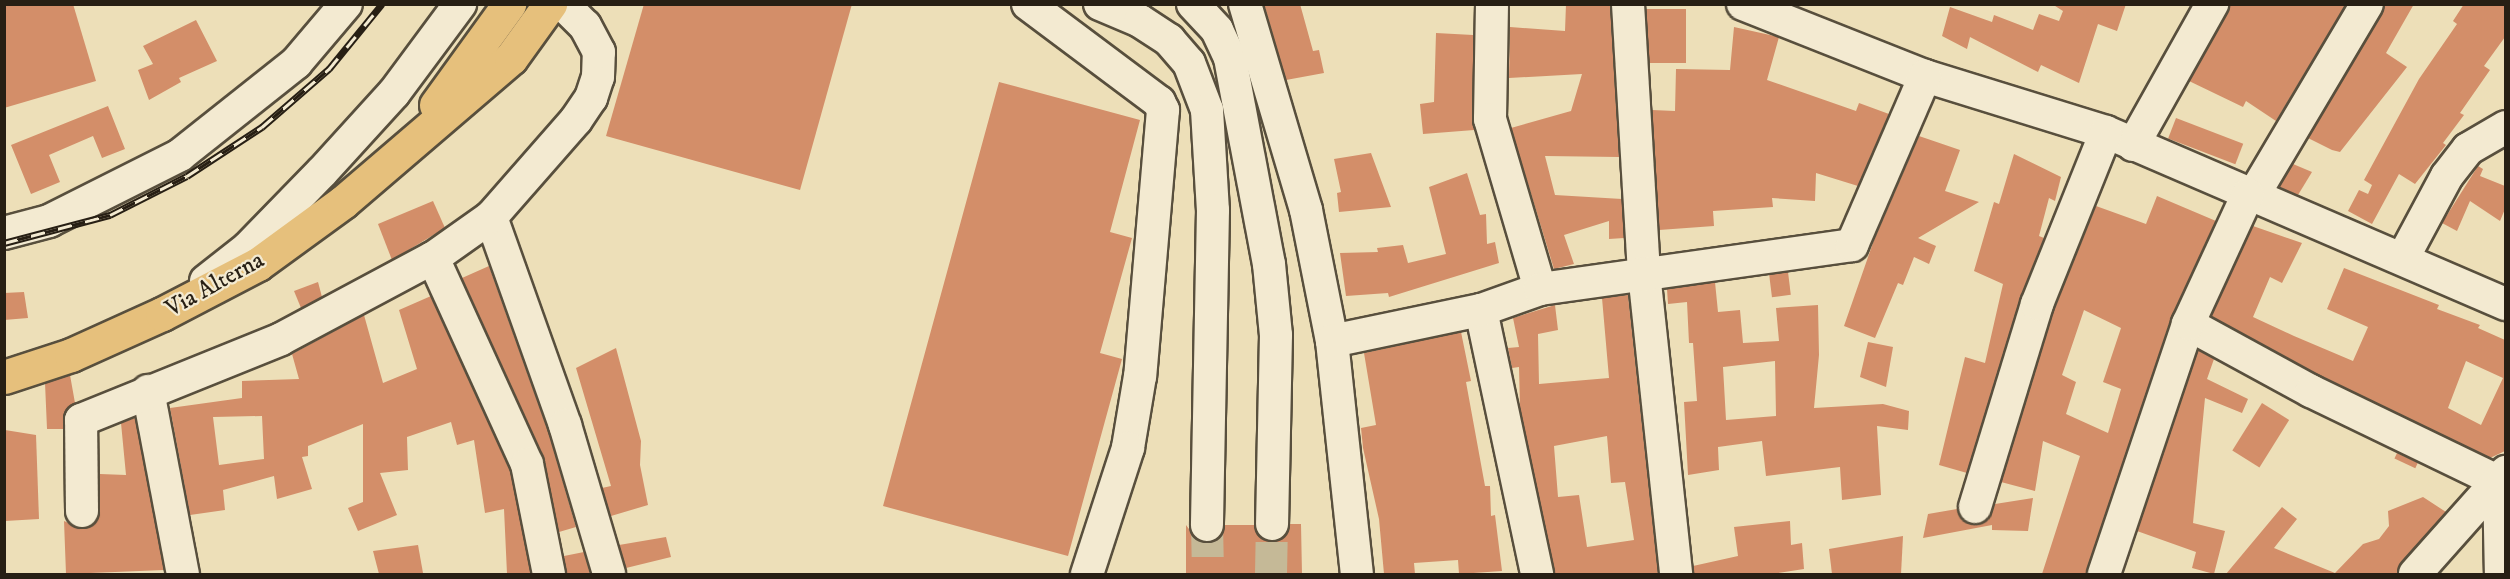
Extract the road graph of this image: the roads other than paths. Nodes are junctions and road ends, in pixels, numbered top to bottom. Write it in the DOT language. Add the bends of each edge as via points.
graph roads {
  1 [pos="346,4"];
  2 [pos="460,4"];
  3 [pos="509,4"];
  4 [pos="550,4"];
  5 [pos="563,4"];
  6 [pos="1028,4"];
  7 [pos="1100,4"];
  8 [pos="1193,4"];
  9 [pos="1245,4"];
  10 [pos="1492,4"];
  11 [pos="1628,4"];
  12 [pos="2212,4"];
  13 [pos="2367,4"];
  14 [pos="1759,7"];
  15 [pos="1925,76"];
  16 [pos="2505,127"];
  17 [pos="2106,132"];
  18 [pos="2133,145"];
  19 [pos="401,152"];
  20 [pos="2250,195"];
  21 [pos="491,217"];
  22 [pos="4,233"];
  23 [pos="433,258"];
  24 [pos="2403,258"];
  25 [pos="1644,273"];
  26 [pos="1540,289"];
  27 [pos="2505,304"];
  28 [pos="1481,310"];
  29 [pos="162,314"];
  30 [pos="2188,324"];
  31 [pos="1332,341"];
  32 [pos="4,377"];
  33 [pos="148,391"];
  34 [pos="2502,477"];
  35 [pos="1975,507"];
  36 [pos="82,512"];
  37 [pos="1272,524"];
  38 [pos="1207,525"];
  39 [pos="183,574"];
  40 [pos="549,574"];
  41 [pos="609,574"];
  42 [pos="1087,574"];
  43 [pos="1357,574"];
  44 [pos="1537,574"];
  45 [pos="1676,574"];
  46 [pos="2104,574"];
  47 [pos="2415,574"];
  48 [pos="2500,574"];
  1 -- 22 [label="street" via="296,63 180,155 49,221"];
  2 -- 29 [label="street" via="394,93 322,172 248,248"];
  3 -- 19 [label="main road, Via Alterna"];
  4 -- 19 [label="main road, Via Alterna" via="511,58"];
  5 -- 21 [label="street" via="585,26 598,52 598,77 591,98"];
  6 -- 42 [label="street" via="1159,102 1163,110 1140,376 1128,448"];
  7 -- 38 [label="street" via="1140,21 1169,40 1189,63 1207,110 1213,210"];
  8 -- 37 [label="street" via="1217,30 1230,58 1269,264 1276,335"];
  9 -- 31 [label="street" via="1306,210"];
  10 -- 26 [label="street" via="1490,119"];
  11 -- 25 [label="street"];
  12 -- 18 [label="street"];
  13 -- 20 [label="street"];
  14 -- 15 [label="street"];
  15 -- 17 [label="street"];
  15 -- 25 [label="street" via="1852,245"];
  16 -- 24 [label="street" via="2468,149 2447,177"];
  17 -- 18 [label="street"];
  17 -- 35 [label="street" via="2037,304"];
  18 -- 20 [label="street"];
  19 -- 29 [label="main road, Via Alterna" via="343,202 258,264"];
  20 -- 24 [label="street"];
  20 -- 30 [label="street"];
  21 -- 23 [label="street"];
  21 -- 41 [label="street" via="565,425"];
  23 -- 33 [label="street" via="282,339"];
  23 -- 40 [label="street" via="527,464"];
  24 -- 27 [label="street"];
  25 -- 26 [label="street"];
  25 -- 45 [label="street"];
  26 -- 28 [label="street"];
  28 -- 31 [label="street"];
  28 -- 44 [label="street"];
  29 -- 32 [label="main road, Via Alterna" via="71,355"];
  30 -- 34 [label="street" via="2311,391"];
  30 -- 46 [label="street"];
  31 -- 43 [label="street"];
  33 -- 36 [label="street" via="81,420"];
  33 -- 39 [label="street"];
  34 -- 47 [label="street"];
  34 -- 48 [label="street"];
}
